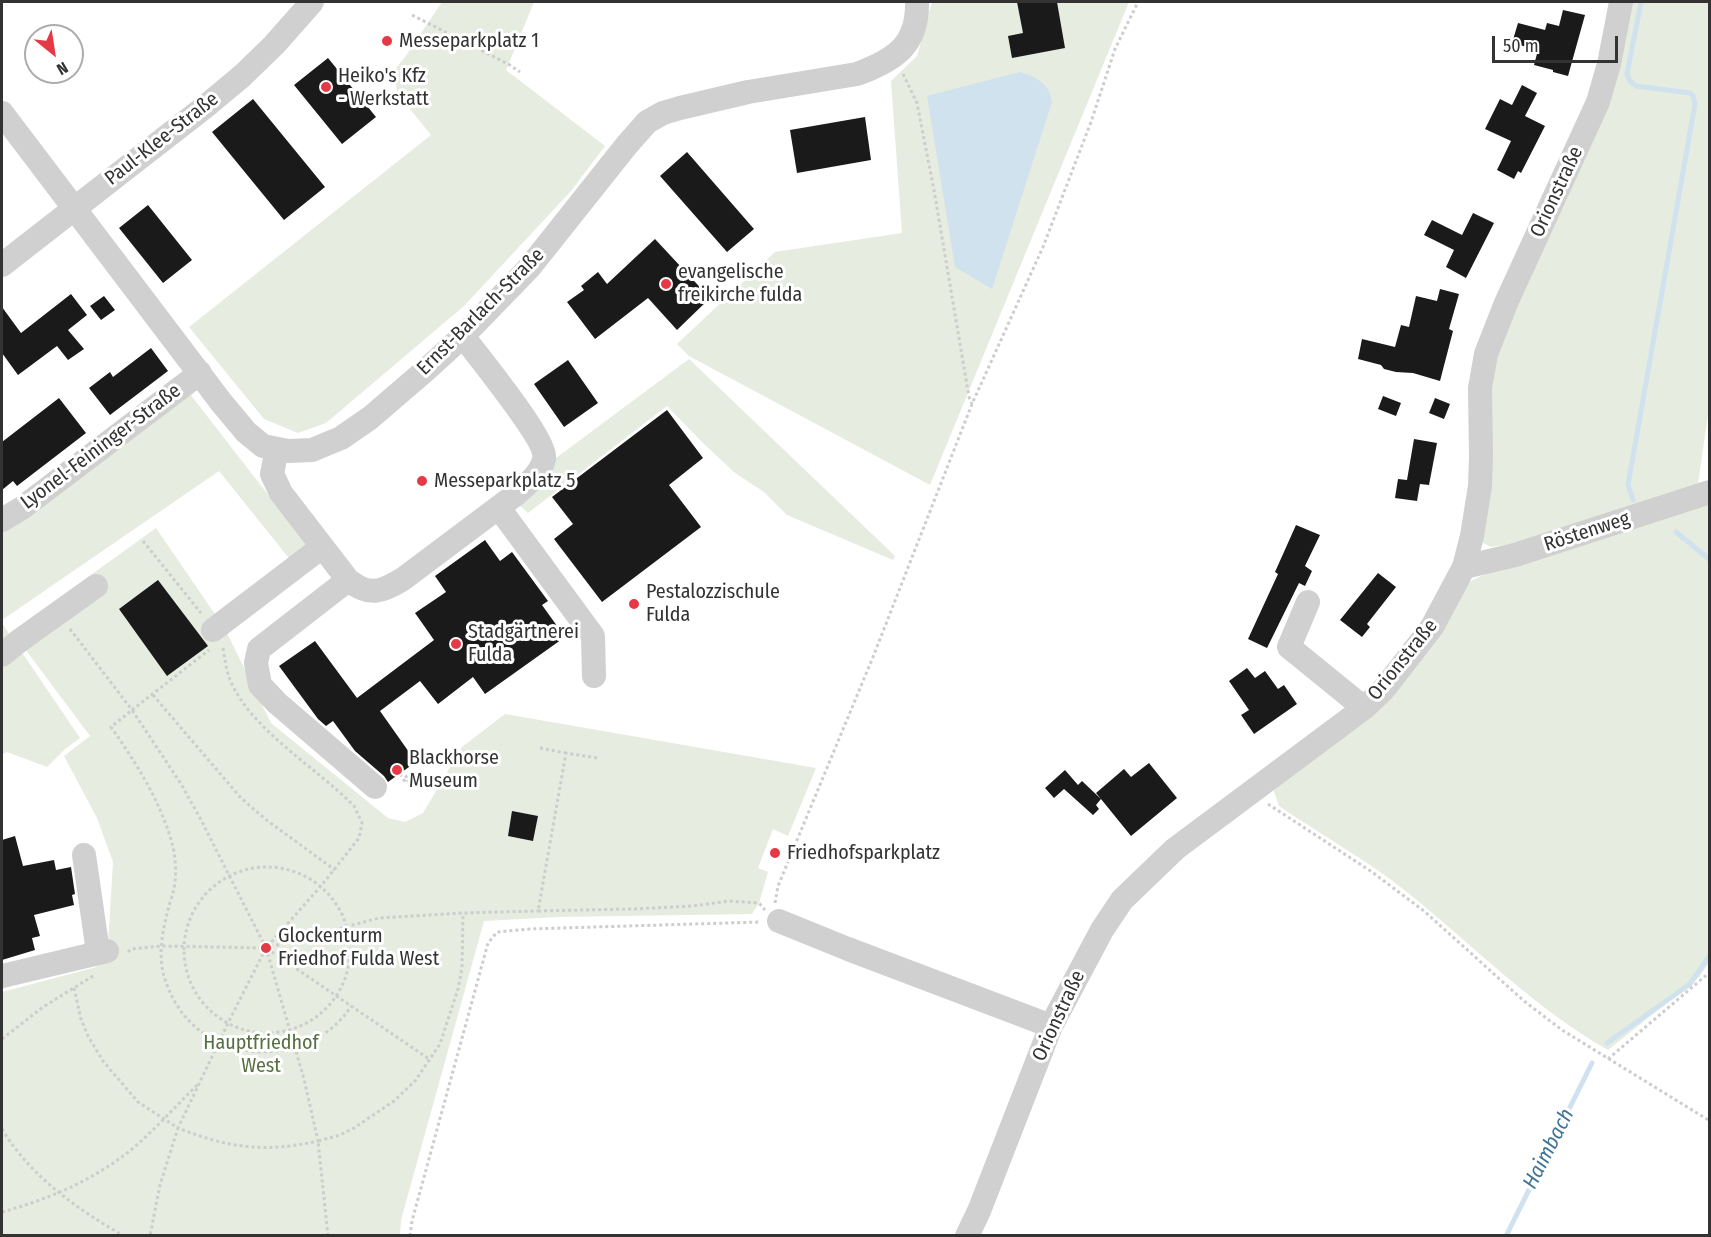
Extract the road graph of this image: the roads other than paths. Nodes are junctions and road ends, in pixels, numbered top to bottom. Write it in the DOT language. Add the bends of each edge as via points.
graph roads {
  1 [pos="312,2"];
  2 [pos="917,2"];
  3 [pos="1621,2"];
  4 [pos="2,113"];
  5 [pos="75,208"];
  6 [pos="2,265"];
  7 [pos="463,336"];
  8 [pos="200,373"];
  9 [pos="277,449"];
  10 [pos="1710,492"];
  11 [pos="499,508"];
  12 [pos="2,519"];
  13 [pos="322,547"];
  14 [pos="1464,567"];
  15 [pos="348,580"];
  16 [pos="96,586"];
  17 [pos="1308,603"];
  18 [pos="217,635"];
  19 [pos="10,648"];
  20 [pos="594,676"];
  21 [pos="1364,708"];
  22 [pos="375,788"];
  23 [pos="84,855"];
  24 [pos="776,919"];
  25 [pos="2,976"];
  26 [pos="1051,1026"];
  27 [pos="967,1236"];
  1 -- 5 [label="street, Paul-Klee-Straße" via="242,76"];
  2 -- 7 [label="street, Ernst-Barlach-Straße" via="909,41 899,53 875,67 857,74 702,102 647,122 529,268"];
  3 -- 14 [label="street, Orionstraße" via="1598,102 1486,354 1480,388 1480,486"];
  4 -- 5 [label="street, Ernst-Barlach-Straße"];
  5 -- 6 [label="street, Paul-Klee-Straße"];
  5 -- 8 [label="street, Ernst-Barlach-Straße"];
  7 -- 9 [label="street, Ernst-Barlach-Straße" via="370,418 341,438 312,450"];
  7 -- 11 [label="street" via="528,423 544,453 531,481"];
  8 -- 9 [label="street, Ernst-Barlach-Straße" via="246,432 263,446"];
  8 -- 12 [label="street, Lyonel-Feininger-Straße" via="22,508"];
  9 -- 13 [label="street" via="272,474 281,493"];
  10 -- 14 [label="street, Röstenweg" via="1515,555"];
  11 -- 15 [label="street" via="390,587 376,591 359,589"];
  11 -- 20 [label="street" via="593,636"];
  13 -- 15 [label="street"];
  13 -- 18 [label="street"];
  14 -- 21 [label="street, Orionstraße" via="1432,627 1384,689"];
  15 -- 22 [label="street" via="259,649 256,663 260,685 277,703"];
  16 -- 19 [label="street"];
  17 -- 21 [label="street" via="1289,647"];
  21 -- 26 [label="street, Orionstraße" via="1175,849 1122,900 1101,930"];
  23 -- 25 [label="street" via="107,957"];
  24 -- 26 [label="street"];
  26 -- 27 [label="street, Orionstraße"];
}
